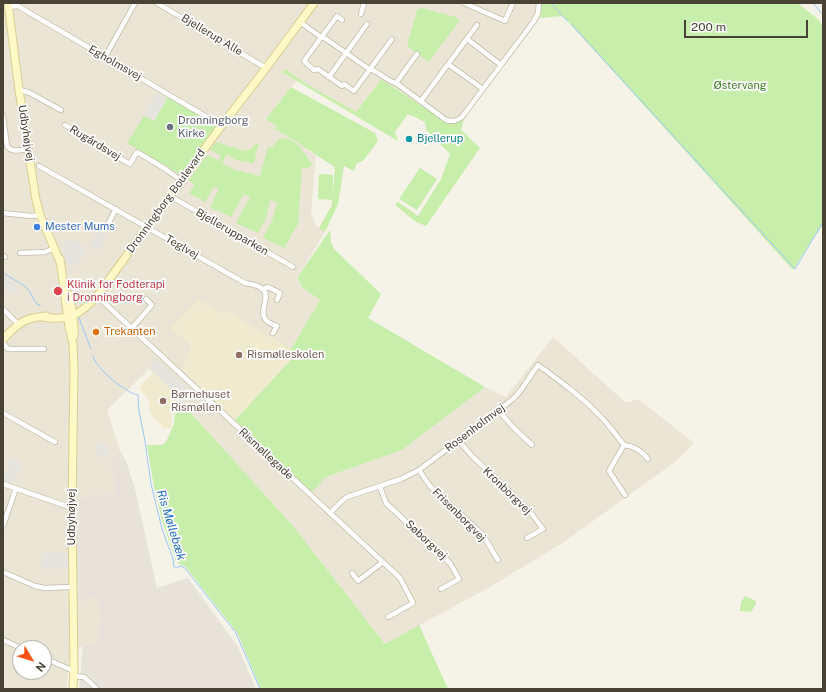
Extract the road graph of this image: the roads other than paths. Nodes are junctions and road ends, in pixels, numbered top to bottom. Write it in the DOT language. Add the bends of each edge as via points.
graph roads {
  1 [pos="135,3"];
  2 [pos="157,3"];
  3 [pos="314,3"];
  4 [pos="364,3"];
  5 [pos="464,3"];
  6 [pos="479,3"];
  7 [pos="513,3"];
  8 [pos="539,3"];
  9 [pos="8,5"];
  10 [pos="476,8"];
  11 [pos="361,14"];
  12 [pos="342,20"];
  13 [pos="300,22"];
  14 [pos="367,24"];
  15 [pos="477,25"];
  16 [pos="321,37"];
  17 [pos="467,39"];
  18 [pos="392,40"];
  19 [pos="345,54"];
  20 [pos="417,54"];
  21 [pos="104,57"];
  22 [pos="448,64"];
  23 [pos="501,65"];
  24 [pos="266,68"];
  25 [pos="370,69"];
  26 [pos="329,77"];
  27 [pos="396,83"];
  28 [pos="483,89"];
  29 [pos="19,90"];
  30 [pos="421,102"];
  31 [pos="61,110"];
  32 [pos="3,116"];
  33 [pos="65,125"];
  34 [pos="222,126"];
  35 [pos="28,149"];
  36 [pos="39,166"];
  37 [pos="181,180"];
  38 [pos="170,196"];
  39 [pos="116,209"];
  40 [pos="3,213"];
  41 [pos="40,215"];
  42 [pos="108,224"];
  43 [pos="147,227"];
  44 [pos="55,248"];
  45 [pos="20,253"];
  46 [pos="294,267"];
  47 [pos="263,290"];
  48 [pos="97,296"];
  49 [pos="146,299"];
  50 [pos="276,300"];
  51 [pos="3,309"];
  52 [pos="70,314"];
  53 [pos="18,324"];
  54 [pos="131,328"];
  55 [pos="273,333"];
  56 [pos="3,338"];
  57 [pos="3,344"];
  58 [pos="44,349"];
  59 [pos="498,410"];
  60 [pos="3,413"];
  61 [pos="458,440"];
  62 [pos="56,442"];
  63 [pos="532,445"];
  64 [pos="624,445"];
  65 [pos="648,459"];
  66 [pos="418,470"];
  67 [pos="3,484"];
  68 [pos="380,487"];
  69 [pos="16,488"];
  70 [pos="625,495"];
  71 [pos="72,508"];
  72 [pos="330,513"];
  73 [pos="3,526"];
  74 [pos="527,538"];
  75 [pos="498,560"];
  76 [pos="383,562"];
  77 [pos="3,572"];
  78 [pos="352,573"];
  79 [pos="73,587"];
  80 [pos="441,589"];
  81 [pos="388,617"];
  82 [pos="52,662"];
  83 [pos="74,674"];
  84 [pos="73,689"];
  85 [pos="97,689"];
  1 -- 21 [label="street"];
  2 -- 24 [label="street, Bjellerup Alle"];
  3 -- 13 [label="street, Dronningborg Boulevard"];
  4 -- 11 [label="street"];
  5 -- 10 [label="street"];
  6 -- 10 [label="street"];
  7 -- 10 [label="street" via="505,21"];
  8 -- 23 [label="street" via="534,21"];
  9 -- 21 [label="street, Egholmsvej" via="18,6"];
  9 -- 29 [label="street, Udbyhøjvej"];
  12 -- 16 [label="street" via="336,16"];
  13 -- 16 [label="street"];
  13 -- 24 [label="street, Dronningborg Boulevard"];
  14 -- 19 [label="street"];
  15 -- 17 [label="street"];
  16 -- 19 [label="street"];
  16 -- 26 [label="street" via="304,61 314,70 318,69"];
  17 -- 22 [label="street"];
  17 -- 23 [label="street"];
  18 -- 25 [label="street"];
  19 -- 25 [label="street"];
  19 -- 26 [label="street"];
  20 -- 27 [label="street"];
  21 -- 34 [label="street, Egholmsvej"];
  22 -- 28 [label="street"];
  22 -- 30 [label="street"];
  23 -- 28 [label="street"];
  24 -- 34 [label="street, Dronningborg Boulevard"];
  25 -- 26 [label="street" via="354,91"];
  25 -- 27 [label="street"];
  27 -- 30 [label="street"];
  28 -- 30 [label="street" via="462,117 452,122"];
  29 -- 31 [label="street" via="28,92"];
  29 -- 35 [label="street, Udbyhøjvej"];
  32 -- 35 [label="street" via="7,146 13,151"];
  33 -- 37 [label="street, Rugårdsvej" via="130,164 136,152"];
  34 -- 37 [label="street, Dronningborg Boulevard"];
  35 -- 41 [label="street, Udbyhøjvej"];
  36 -- 39 [label="street, Teglvej"];
  37 -- 38 [label="street, Dronningborg Boulevard"];
  38 -- 43 [label="street, Dronningborg Boulevard"];
  38 -- 46 [label="street, Bjellerupparken"];
  39 -- 42 [label="street"];
  39 -- 43 [label="street, Teglvej"];
  40 -- 41 [label="street"];
  41 -- 44 [label="street, Udbyhøjvej"];
  43 -- 47 [label="street, Teglvej" via="245,284 260,286"];
  43 -- 48 [label="street, Dronningborg Boulevard"];
  44 -- 45 [label="street" via="45,252"];
  44 -- 52 [label="street, Udbyhøjvej" via="66,277"];
  47 -- 50 [label="street, Teglvej" via="267,287 280,293"];
  47 -- 55 [label="street" via="266,295 264,315 266,320 277,326"];
  48 -- 52 [label="street, Dronningborg Boulevard"];
  48 -- 54 [label="street, Rismøllegade"];
  49 -- 54 [label="street" via="152,305"];
  51 -- 53 [label="street"];
  52 -- 53 [label="street, Dronningborg Boulevard" via="42,316"];
  52 -- 71 [label="street, Udbyhøjvej" via="74,333"];
  53 -- 56 [label="street"];
  54 -- 72 [label="street, Rismøllegade"];
  57 -- 58 [label="street" via="8,349"];
  59 -- 61 [label="street, Rosenholmvej"];
  59 -- 63 [label="street"];
  59 -- 64 [label="street, Rosenholmvej" via="513,399 538,365 600,416"];
  60 -- 62 [label="street"];
  61 -- 66 [label="street, Rosenholmvej"];
  61 -- 74 [label="street, Kronborgvej" via="528,509 543,528"];
  64 -- 65 [label="street" via="642,451"];
  64 -- 70 [label="street" via="609,471"];
  66 -- 68 [label="street, Rosenholmvej"];
  66 -- 75 [label="street, Frisenborgvej" via="430,486 483,536"];
  67 -- 69 [label="street"];
  68 -- 72 [label="street, Rosenholmvej" via="347,497"];
  68 -- 80 [label="street, Søborgvej" via="386,503 450,563 459,579"];
  69 -- 71 [label="street"];
  69 -- 73 [label="street"];
  71 -- 79 [label="street, Udbyhøjvej"];
  72 -- 76 [label="street, Rismøllegade"];
  76 -- 78 [label="street" via="358,581"];
  76 -- 81 [label="street, Rismøllegade" via="400,578 413,603"];
  77 -- 79 [label="street" via="44,588"];
  79 -- 83 [label="street, Udbyhøjvej"];
  82 -- 83 [label="street"];
  83 -- 84 [label="street, Udbyhøjvej"];
  83 -- 85 [label="street" via="84,678"];
}
